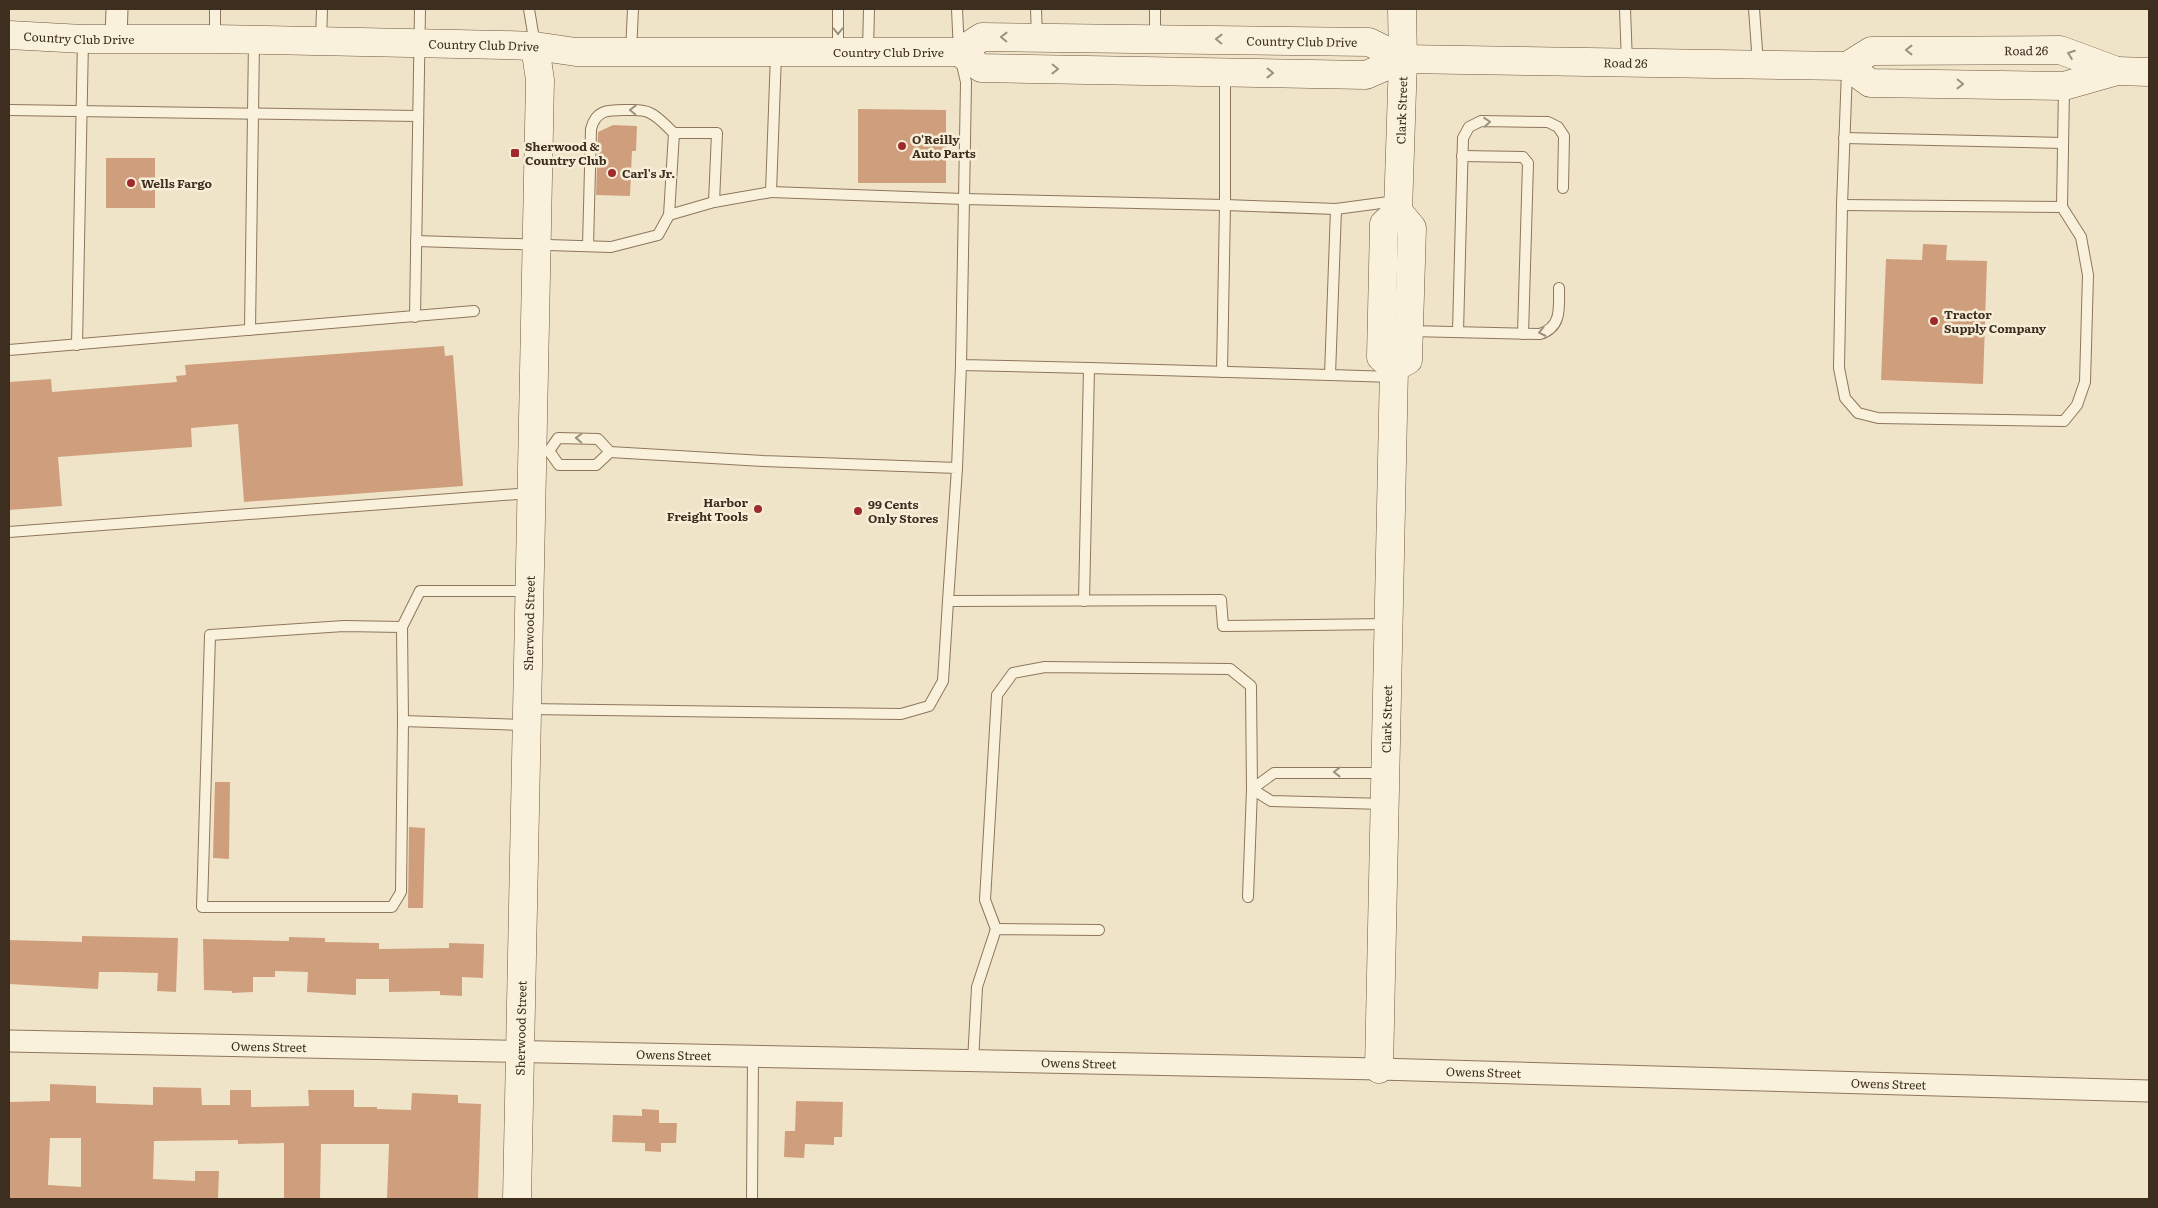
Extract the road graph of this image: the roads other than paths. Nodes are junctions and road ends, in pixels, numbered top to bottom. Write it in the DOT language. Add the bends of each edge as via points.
graph roads {
  1 [pos="117,9"];
  2 [pos="215,9"];
  3 [pos="322,9"];
  4 [pos="420,9"];
  5 [pos="529,9"];
  6 [pos="633,9"];
  7 [pos="838,9"];
  8 [pos="868,9"];
  9 [pos="957,9"];
  10 [pos="1036,9"];
  11 [pos="1155,9"];
  12 [pos="1402,9"];
  13 [pos="1625,9"];
  14 [pos="1754,9"];
  15 [pos="9,35"];
  16 [pos="1037,37"];
  17 [pos="116,38"];
  18 [pos="1155,38"];
  19 [pos="84,39"];
  20 [pos="215,39"];
  21 [pos="254,40"];
  22 [pos="321,41"];
  23 [pos="419,43"];
  24 [pos="535,46"];
  25 [pos="959,52"];
  26 [pos="631,53"];
  27 [pos="868,53"];
  28 [pos="776,54"];
  29 [pos="838,54"];
  30 [pos="1403,59"];
  31 [pos="1627,63"];
  32 [pos="1758,65"];
  33 [pos="1847,66"];
  34 [pos="2116,71"];
  35 [pos="1225,72"];
  36 [pos="2149,72"];
  37 [pos="2064,86"];
  38 [pos="9,110"];
  39 [pos="82,111"];
  40 [pos="253,113"];
  41 [pos="417,116"];
  42 [pos="674,133"];
  43 [pos="1844,138"];
  44 [pos="2063,143"];
  45 [pos="1462,156"];
  46 [pos="1563,188"];
  47 [pos="771,192"];
  48 [pos="964,199"];
  49 [pos="714,202"];
  50 [pos="1225,205"];
  51 [pos="1842,205"];
  52 [pos="1398,206"];
  53 [pos="2062,207"];
  54 [pos="1336,209"];
  55 [pos="669,215"];
  56 [pos="416,241"];
  57 [pos="1384,242"];
  58 [pos="537,243"];
  59 [pos="588,246"];
  60 [pos="1559,288"];
  61 [pos="474,312"];
  62 [pos="414,317"];
  63 [pos="250,330"];
  64 [pos="1409,331"];
  65 [pos="1458,332"];
  66 [pos="1523,334"];
  67 [pos="77,345"];
  68 [pos="9,350"];
  69 [pos="961,365"];
  70 [pos="1089,368"];
  71 [pos="1222,372"];
  72 [pos="1394,373"];
  73 [pos="1330,375"];
  74 [pos="540,451"];
  75 [pos="610,452"];
  76 [pos="957,468"];
  77 [pos="532,493"];
  78 [pos="9,532"];
  79 [pos="529,591"];
  80 [pos="948,601"];
  81 [pos="1084,601"];
  82 [pos="1389,624"];
  83 [pos="402,626"];
  84 [pos="527,717"];
  85 [pos="402,721"];
  86 [pos="1386,773"];
  87 [pos="1252,789"];
  88 [pos="1386,804"];
  89 [pos="1248,897"];
  90 [pos="996,929"];
  91 [pos="1099,930"];
  92 [pos="9,1041"];
  93 [pos="520,1052"];
  94 [pos="753,1057"];
  95 [pos="973,1062"];
  96 [pos="1380,1069"];
  97 [pos="2149,1092"];
  98 [pos="517,1199"];
  99 [pos="752,1199"];
  1 -- 17 [label="street"];
  2 -- 20 [label="lane"];
  3 -- 22 [label="lane"];
  4 -- 23 [label="lane"];
  5 -- 24 [label="lane"];
  6 -- 26 [label="lane"];
  7 -- 29 [label="lane, one-way"];
  8 -- 27 [label="lane"];
  9 -- 25 [label="lane"];
  10 -- 16 [label="lane"];
  11 -- 18 [label="lane"];
  12 -- 30 [label="street, Clark Street"];
  13 -- 31 [label="lane"];
  14 -- 32 [label="lane"];
  15 -- 19 [label="street, Country Club Drive"];
  16 -- 18 [label="street, Country Club Drive"];
  16 -- 25 [label="street, Country Club Drive, one-way" via="982,36"];
  17 -- 19 [label="street, Country Club Drive"];
  17 -- 20 [label="street, Country Club Drive"];
  30 -- 18 [label="street, Country Club Drive, one-way" via="1369,42"];
  19 -- 39 [label="lane"];
  20 -- 21 [label="street, Country Club Drive"];
  21 -- 22 [label="street, Country Club Drive"];
  21 -- 40 [label="lane"];
  22 -- 23 [label="street, Country Club Drive"];
  23 -- 24 [label="street, Country Club Drive"];
  23 -- 41 [label="lane"];
  24 -- 26 [label="street, Country Club Drive" via="576,52"];
  24 -- 58 [label="street, Sherwood Street" via="540,80"];
  25 -- 27 [label="street, Country Club Drive"];
  25 -- 35 [label="street, Country Club Drive, one-way" via="981,68"];
  25 -- 48 [label="lane" via="966,82"];
  26 -- 28 [label="street, Country Club Drive"];
  27 -- 29 [label="street, Country Club Drive"];
  28 -- 29 [label="street, Country Club Drive"];
  28 -- 47 [label="lane"];
  30 -- 31 [label="street, Road 26"];
  35 -- 30 [label="street, Country Club Drive, one-way" via="1366,75"];
  30 -- 52 [label="street, Clark Street"];
  31 -- 32 [label="street, Road 26"];
  32 -- 33 [label="street, Road 26"];
  34 -- 33 [label="street, Road 26, one-way" via="2060,50 1871,50"];
  33 -- 37 [label="street, Road 26, one-way" via="1870,83"];
  33 -- 43 [label="lane"];
  34 -- 36 [label="street, Road 26"];
  34 -- 37 [label="street, Road 26"];
  35 -- 50 [label="lane"];
  37 -- 44 [label="lane"];
  38 -- 39 [label="lane"];
  39 -- 40 [label="lane"];
  39 -- 67 [label="lane"];
  40 -- 41 [label="lane"];
  40 -- 63 [label="lane"];
  41 -- 56 [label="lane"];
  42 -- 49 [label="lane" via="717,133"];
  42 -- 55 [label="lane"];
  42 -- 59 [label="lane, one-way" via="645,110 606,110 598,114 590,129"];
  43 -- 44 [label="lane"];
  43 -- 51 [label="lane"];
  44 -- 53 [label="lane"];
  45 -- 46 [label="lane, one-way" via="1463,138 1469,127 1482,122 1548,122 1558,127 1564,136"];
  45 -- 65 [label="lane"];
  45 -- 66 [label="lane" via="1523,157 1528,163"];
  47 -- 48 [label="lane"];
  47 -- 49 [label="lane"];
  48 -- 50 [label="lane"];
  48 -- 69 [label="lane"];
  49 -- 55 [label="lane"];
  50 -- 54 [label="lane"];
  50 -- 71 [label="lane"];
  51 -- 53 [label="lane"];
  51 -- 53 [label="lane" via="1839,368 1845,398 1858,413 1878,418 2064,421 2077,405 2085,382 2088,275 2081,237"];
  52 -- 54 [label="lane"];
  52 -- 57 [label="street" via="1384,224"];
  52 -- 64 [label="street" via="1412,228"];
  54 -- 73 [label="lane"];
  55 -- 59 [label="lane" via="658,235 611,247"];
  56 -- 58 [label="lane"];
  56 -- 62 [label="lane"];
  57 -- 64 [label="street" via="1391,246 1396,256 1397,327"];
  57 -- 72 [label="street" via="1381,356"];
  58 -- 59 [label="lane"];
  58 -- 74 [label="street, Sherwood Street"];
  60 -- 66 [label="lane, one-way" via="1558,320 1550,331"];
  61 -- 62 [label="lane"];
  62 -- 63 [label="lane"];
  63 -- 67 [label="lane"];
  64 -- 65 [label="lane"];
  64 -- 72 [label="street" via="1408,360"];
  65 -- 66 [label="lane"];
  67 -- 68 [label="lane"];
  69 -- 70 [label="lane"];
  69 -- 76 [label="lane"];
  70 -- 71 [label="lane"];
  70 -- 81 [label="lane"];
  71 -- 73 [label="lane"];
  72 -- 73 [label="lane"];
  72 -- 82 [label="street, Clark Street"];
  74 -- 75 [label="lane" via="559,465 596,465"];
  75 -- 74 [label="lane, one-way" via="598,439 566,438 558,438"];
  74 -- 77 [label="street, Sherwood Street"];
  75 -- 76 [label="lane"];
  76 -- 80 [label="lane"];
  77 -- 78 [label="lane"];
  77 -- 79 [label="street, Sherwood Street"];
  79 -- 83 [label="lane" via="420,591"];
  79 -- 84 [label="street, Sherwood Street"];
  80 -- 81 [label="lane"];
  80 -- 84 [label="lane" via="943,681 929,706 901,714"];
  81 -- 82 [label="lane" via="1221,600 1223,626"];
  82 -- 86 [label="street, Clark Street"];
  83 -- 85 [label="lane"];
  83 -- 85 [label="lane" via="210,634 202,907 392,907 401,892"];
  84 -- 85 [label="lane"];
  84 -- 93 [label="street, Sherwood Street"];
  86 -- 87 [label="lane, one-way" via="1274,773"];
  86 -- 88 [label="street, Clark Street"];
  87 -- 88 [label="lane" via="1271,801"];
  87 -- 89 [label="lane"];
  87 -- 90 [label="lane" via="1251,686 1230,669 1045,667 1014,673 997,695 986,900"];
  88 -- 96 [label="street, Clark Street"];
  90 -- 91 [label="lane"];
  90 -- 95 [label="lane" via="977,987"];
  92 -- 93 [label="street, Owens Street"];
  93 -- 94 [label="street, Owens Street"];
  93 -- 98 [label="street, Sherwood Street"];
  94 -- 95 [label="street, Owens Street"];
  94 -- 99 [label="lane"];
  95 -- 96 [label="street, Owens Street"];
  96 -- 97 [label="street, Owens Street"];
}
